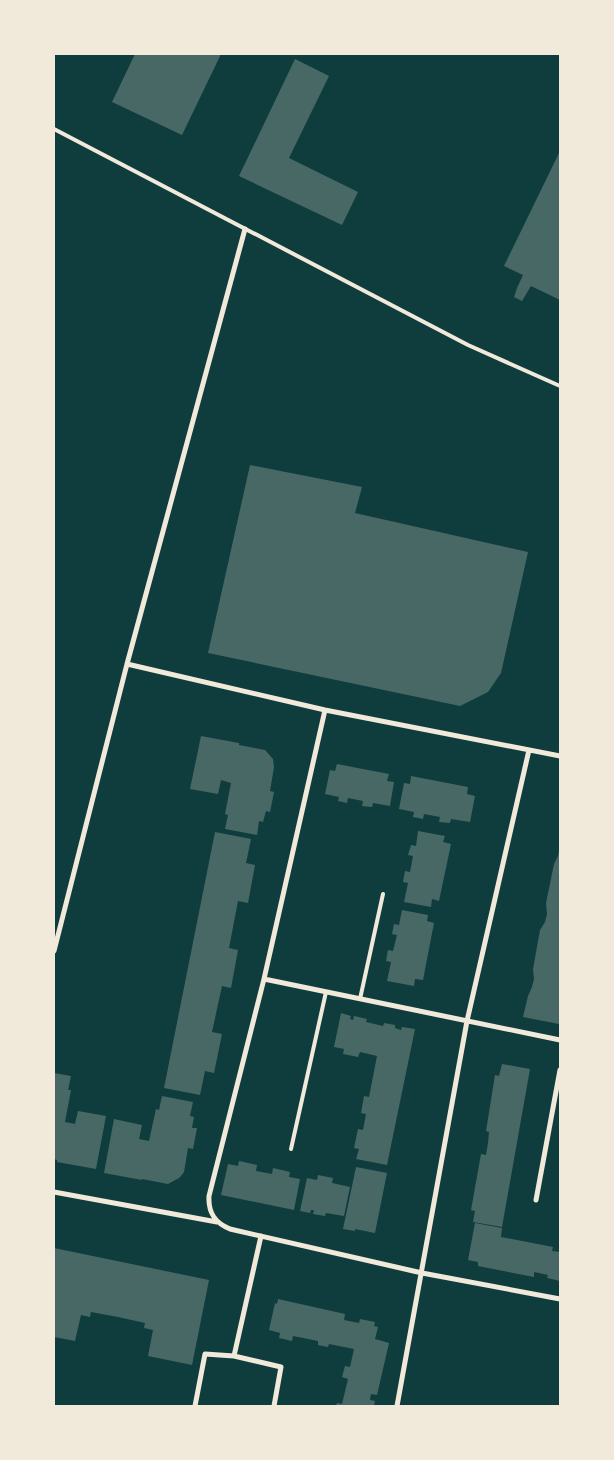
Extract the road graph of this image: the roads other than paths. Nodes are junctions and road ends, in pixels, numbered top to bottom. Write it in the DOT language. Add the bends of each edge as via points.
graph roads {
  1 [pos="54,129"];
  2 [pos="245,229"];
  3 [pos="560,386"];
  4 [pos="127,664"];
  5 [pos="325,710"];
  6 [pos="529,750"];
  7 [pos="560,756"];
  8 [pos="382,894"];
  9 [pos="54,951"];
  10 [pos="264,979"];
  11 [pos="326,992"];
  12 [pos="360,999"];
  13 [pos="467,1021"];
  14 [pos="560,1040"];
  15 [pos="560,1070"];
  16 [pos="291,1149"];
  17 [pos="54,1192"];
  18 [pos="536,1200"];
  19 [pos="217,1222"];
  20 [pos="260,1236"];
  21 [pos="422,1273"];
  22 [pos="560,1299"];
  23 [pos="234,1356"];
  24 [pos="195,1406"];
  25 [pos="274,1406"];
  26 [pos="397,1406"];
  1 -- 2 [label="lane"];
  2 -- 3 [label="lane" via="468,345"];
  2 -- 4 [label="street"];
  4 -- 5 [label="street"];
  4 -- 9 [label="street"];
  5 -- 6 [label="street"];
  5 -- 10 [label="street"];
  6 -- 7 [label="street"];
  6 -- 13 [label="street"];
  8 -- 12 [label="lane"];
  10 -- 11 [label="street"];
  10 -- 19 [label="street" via="209,1196 209,1210"];
  11 -- 12 [label="street"];
  11 -- 16 [label="lane"];
  12 -- 13 [label="street"];
  13 -- 14 [label="street"];
  13 -- 21 [label="street"];
  15 -- 18 [label="street"];
  17 -- 19 [label="street"];
  19 -- 20 [label="street" via="230,1229"];
  20 -- 21 [label="street"];
  20 -- 23 [label="street"];
  21 -- 22 [label="street"];
  21 -- 26 [label="street"];
  23 -- 24 [label="street" via="205,1354"];
  23 -- 25 [label="street" via="281,1367"];
}
